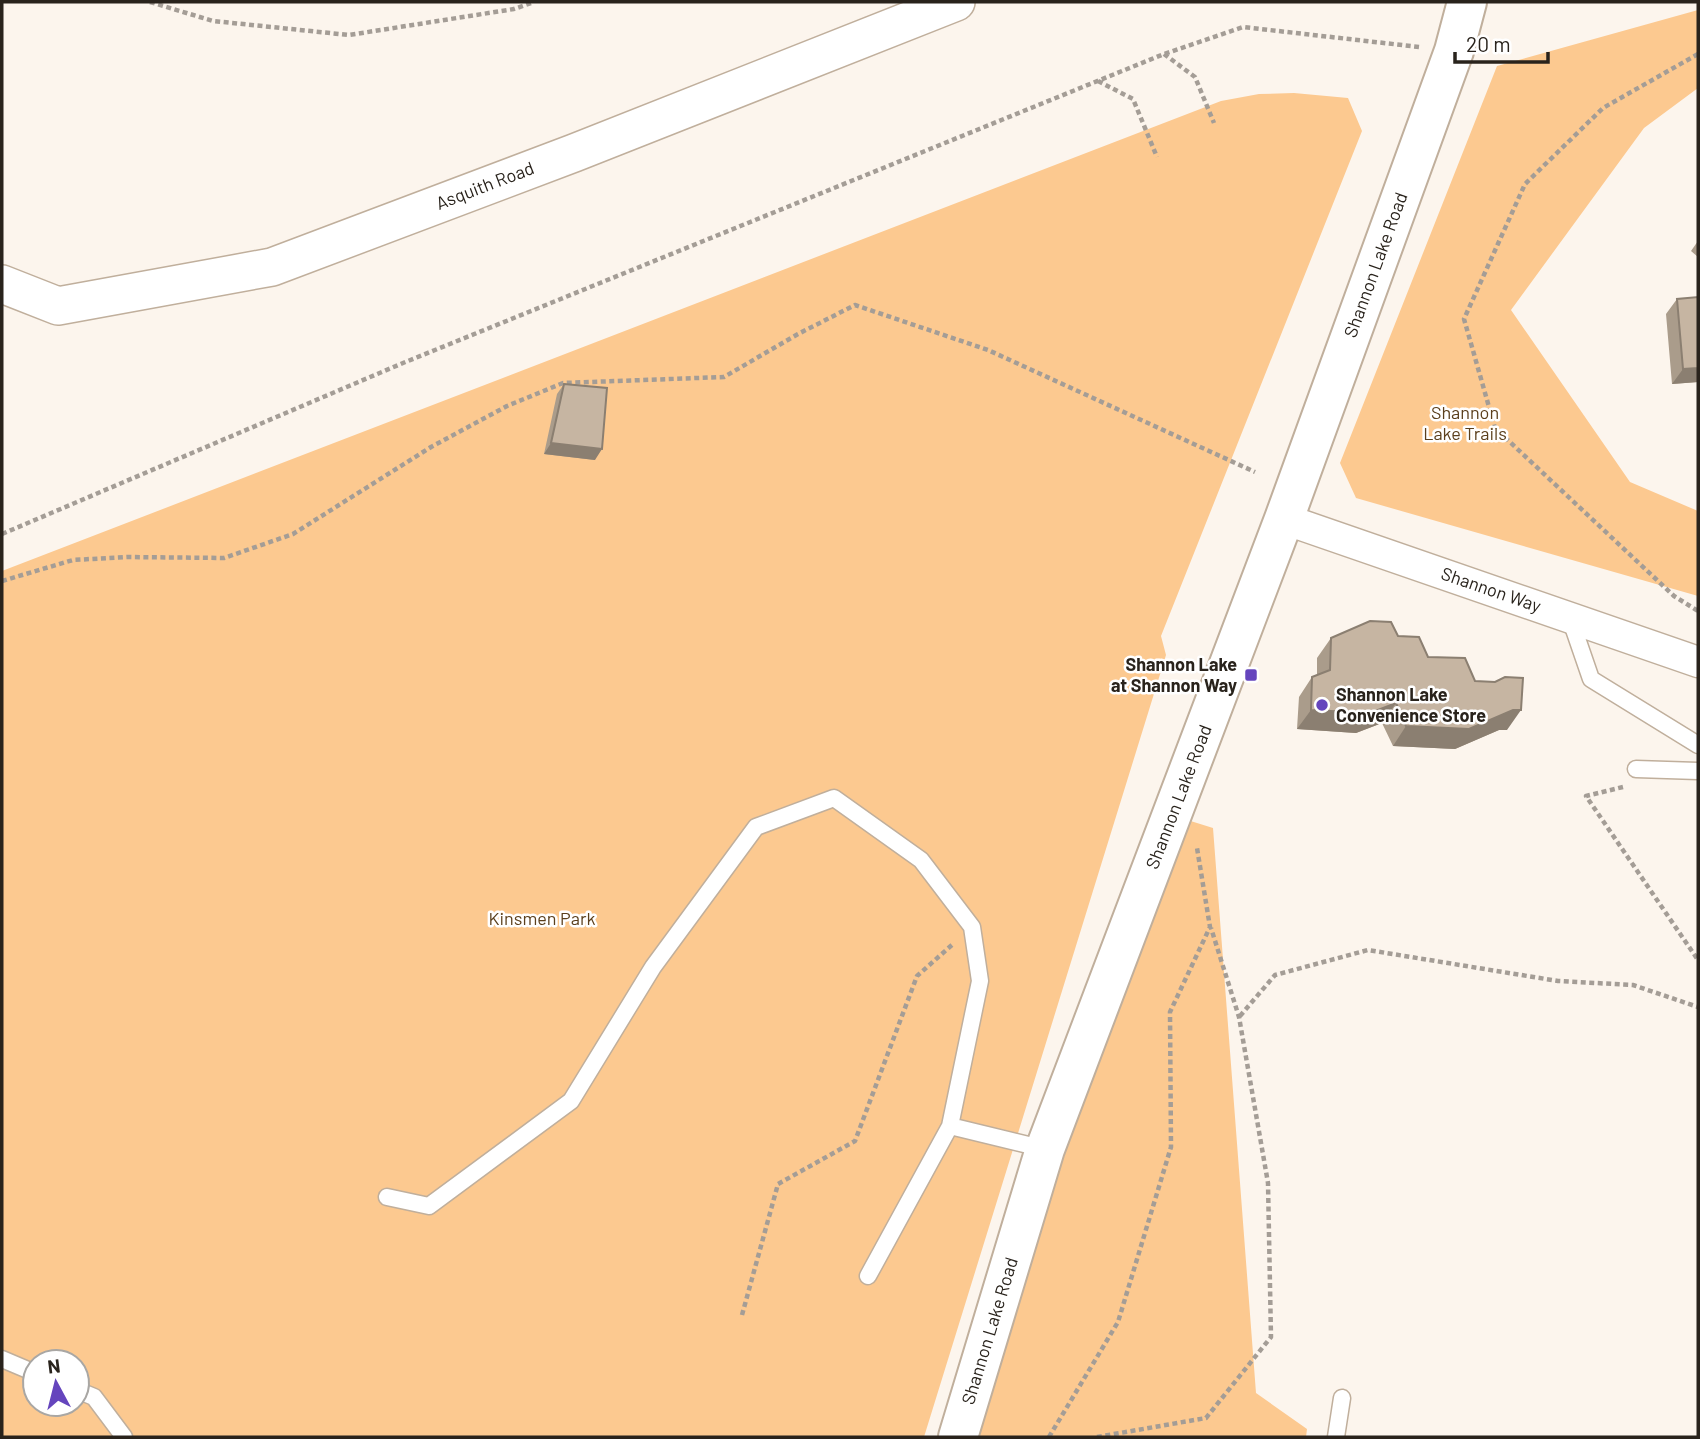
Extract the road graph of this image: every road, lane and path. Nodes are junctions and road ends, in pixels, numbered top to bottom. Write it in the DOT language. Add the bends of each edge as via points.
graph roads {
  1 [pos="150,2"];
  2 [pos="534,2"];
  3 [pos="956,2"];
  4 [pos="1467,2"];
  5 [pos="1454,51"];
  6 [pos="1164,54"];
  7 [pos="1698,54"];
  8 [pos="1098,81"];
  9 [pos="1214,123"];
  10 [pos="1157,158"];
  11 [pos="2,284"];
  12 [pos="1255,472"];
  13 [pos="1284,519"];
  14 [pos="2,534"];
  15 [pos="2,581"];
  16 [pos="1698,611"];
  17 [pos="1570,618"];
  18 [pos="1698,662"];
  19 [pos="1698,745"];
  20 [pos="1636,769"];
  21 [pos="1698,771"];
  22 [pos="1624,787"];
  23 [pos="1196,841"];
  24 [pos="972,927"];
  25 [pos="1210,927"];
  26 [pos="1698,960"];
  27 [pos="1698,1007"];
  28 [pos="1239,1017"];
  29 [pos="950,1126"];
  30 [pos="1045,1149"];
  31 [pos="387,1197"];
  32 [pos="868,1276"];
  33 [pos="742,1315"];
  34 [pos="2,1359"];
  35 [pos="21,1367"];
  36 [pos="91,1396"];
  37 [pos="1342,1398"];
  38 [pos="124,1437"];
  39 [pos="958,1437"];
  40 [pos="1049,1437"];
  41 [pos="1097,1437"];
  42 [pos="1336,1437"];
  1 -- 2 [label="path" via="213,22 349,34"];
  3 -- 11 [label="street, Asquith Road" via="272,267 58,306"];
  4 -- 5 [label="main road, Shannon Lake Road"];
  5 -- 6 [label="path" via="1243,27"];
  5 -- 13 [label="main road, Shannon Lake Road"];
  6 -- 8 [label="path"];
  6 -- 9 [label="path" via="1195,77"];
  7 -- 16 [label="path" via="1603,108 1525,184 1464,319 1495,428 1674,596"];
  8 -- 10 [label="path" via="1133,99"];
  8 -- 14 [label="path" via="403,363"];
  12 -- 15 [label="path" via="988,350 855,305 724,377 563,383 507,406 431,447 293,534 224,558 73,560"];
  13 -- 17 [label="street, Shannon Way"];
  13 -- 30 [label="main road, Shannon Lake Road"];
  17 -- 18 [label="street, Shannon Way"];
  17 -- 19 [label="lane" via="1591,679"];
  20 -- 21 [label="lane"];
  22 -- 26 [label="path" via="1586,796"];
  23 -- 25 [label="path"];
  24 -- 29 [label="lane" via="980,981"];
  24 -- 31 [label="lane" via="921,860 834,798 756,827 653,967 571,1101 429,1206"];
  24 -- 33 [label="path" via="918,976 855,1141 778,1184"];
  25 -- 28 [label="path"];
  25 -- 40 [label="path" via="1170,1012 1171,1147 1118,1322"];
  27 -- 28 [label="path" via="1633,985 1558,981 1368,950 1275,975"];
  28 -- 41 [label="path" via="1268,1183 1271,1338 1206,1418"];
  29 -- 30 [label="lane"];
  29 -- 32 [label="lane"];
  30 -- 39 [label="main road, Shannon Lake Road"];
  34 -- 35 [label="lane"];
  36 -- 38 [label="lane"];
  37 -- 42 [label="lane"];
}
